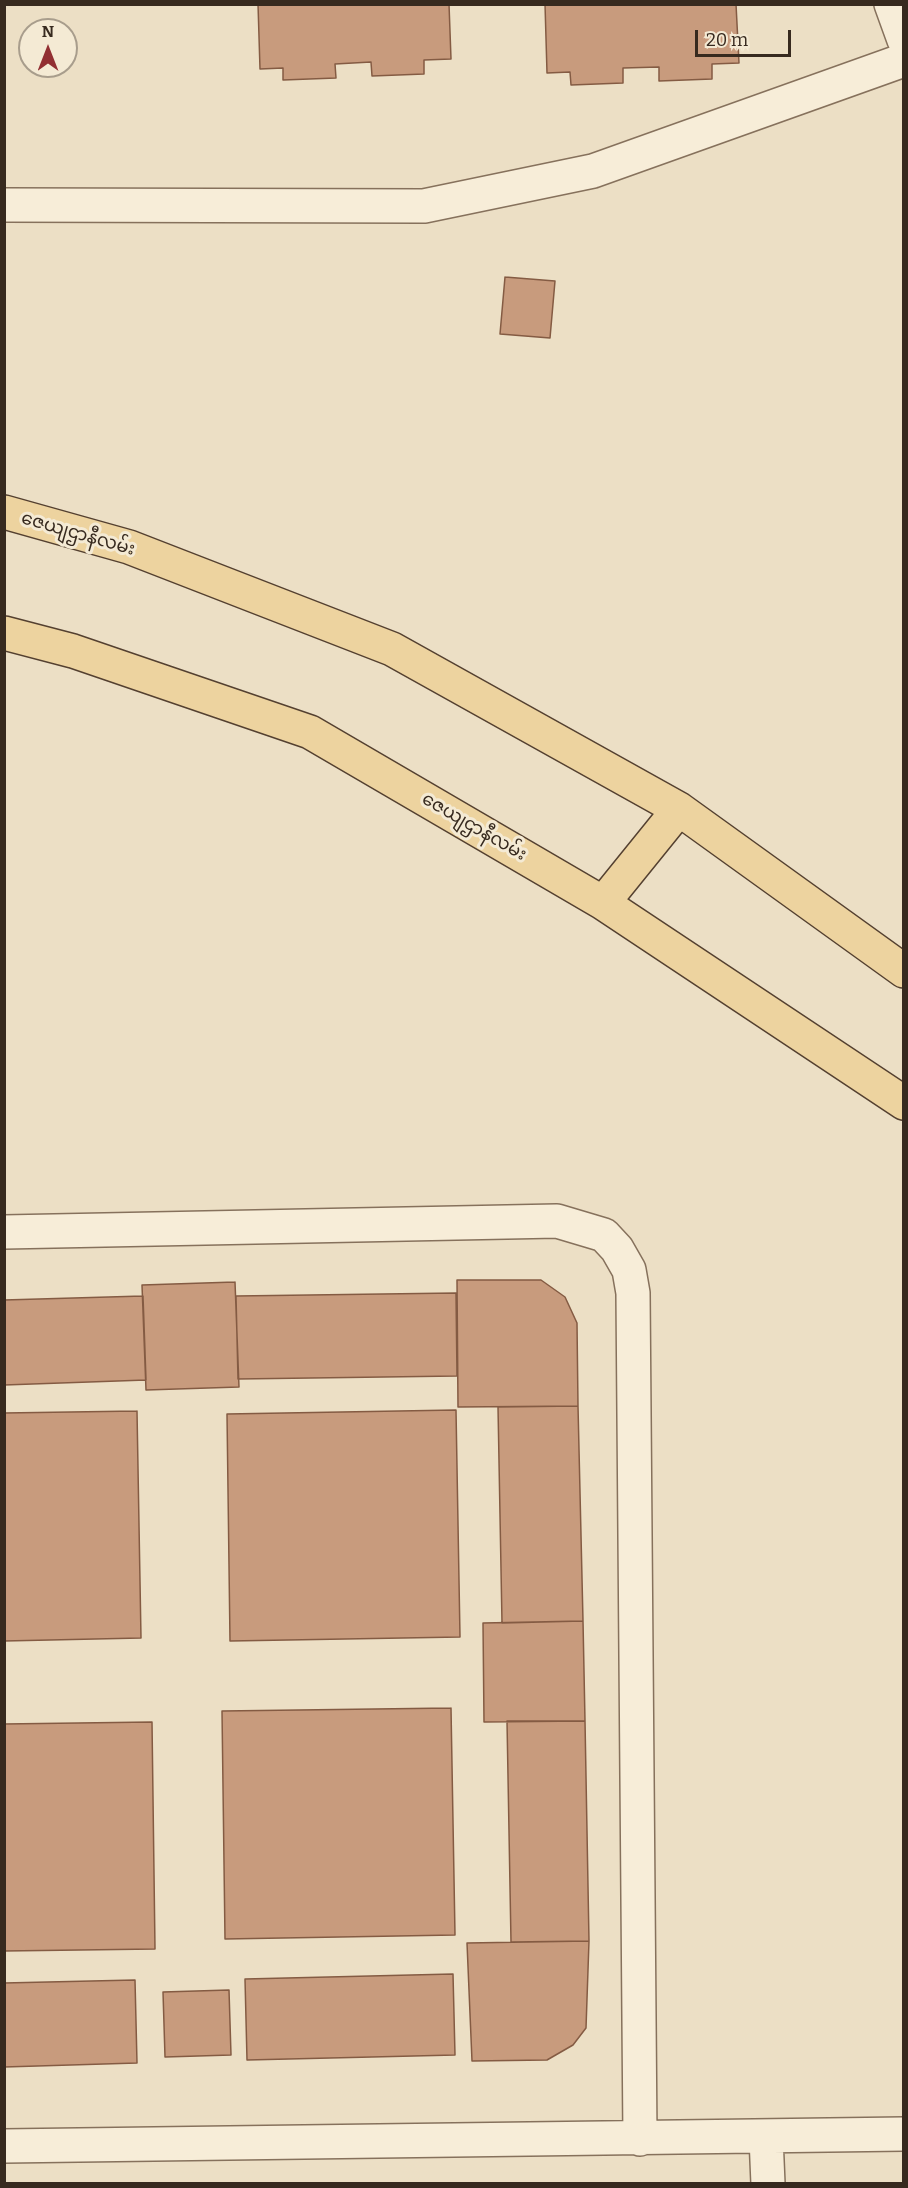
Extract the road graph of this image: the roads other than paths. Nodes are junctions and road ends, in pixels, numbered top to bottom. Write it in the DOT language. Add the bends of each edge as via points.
graph roads {
  1 [pos="891,4"];
  2 [pos="903,40"];
  3 [pos="903,60"];
  4 [pos="4,205"];
  5 [pos="4,512"];
  6 [pos="4,633"];
  7 [pos="679,809"];
  8 [pos="603,903"];
  9 [pos="903,971"];
  10 [pos="903,1103"];
  11 [pos="4,1232"];
  12 [pos="903,2134"];
  13 [pos="766,2137"];
  14 [pos="640,2139"];
  15 [pos="4,2146"];
  16 [pos="768,2184"];
  1 -- 2 [label="street"];
  3 -- 4 [label="street" via="592,171 424,206"];
  5 -- 7 [label="main road, ဇေယျဌာနီလမ်း" via="129,547 392,649"];
  6 -- 8 [label="main road, ဇေယျဌာနီလမ်း" via="73,651 310,732"];
  7 -- 8 [label="main road"];
  7 -- 9 [label="main road, ဇေယျဌာနီလမ်း"];
  8 -- 10 [label="main road, ဇေယျဌာနီလမ်း"];
  11 -- 14 [label="street" via="548,1221 604,1235 617,1249 629,1270 633,1304"];
  12 -- 13 [label="street"];
  13 -- 14 [label="street"];
  13 -- 16 [label="street"];
  14 -- 15 [label="street"];
}
